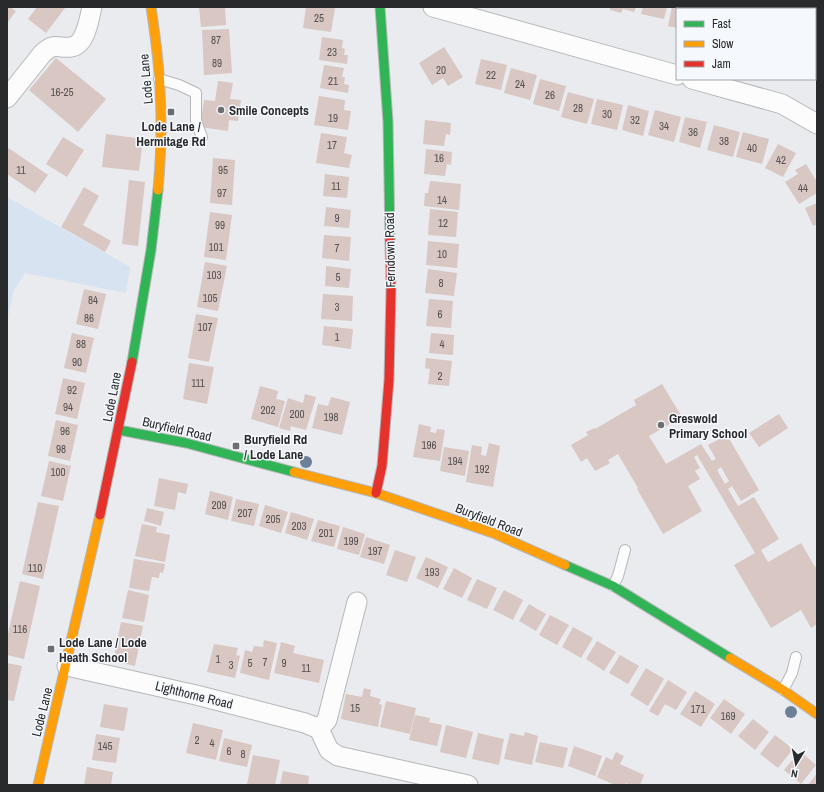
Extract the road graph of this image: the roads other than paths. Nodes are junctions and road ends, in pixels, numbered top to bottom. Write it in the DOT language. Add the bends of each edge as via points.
graph roads {
  1 [pos="92,7"];
  2 [pos="151,7"];
  3 [pos="380,7"];
  4 [pos="433,7"];
  5 [pos="676,75"];
  6 [pos="159,79"];
  7 [pos="696,80"];
  8 [pos="7,98"];
  9 [pos="817,124"];
  10 [pos="202,137"];
  11 [pos="119,430"];
  12 [pos="376,493"];
  13 [pos="625,550"];
  14 [pos="613,586"];
  15 [pos="357,602"];
  16 [pos="796,657"];
  17 [pos="67,666"];
  18 [pos="783,690"];
  19 [pos="817,714"];
  20 [pos="319,728"];
  21 [pos="38,785"];
  22 [pos="468,785"];
  1 -- 8 [label="street" via="85,36 72,47 56,46 47,49"];
  2 -- 6 [label="street, Lode Lane"];
  3 -- 12 [label="street, Ferndown Road" via="388,122 391,290 389,380 382,466"];
  4 -- 5 [label="street"];
  6 -- 10 [label="lane" via="196,93 196,121"];
  6 -- 11 [label="street, Lode Lane" via="160,156 154,233"];
  7 -- 9 [label="street" via="782,104"];
  11 -- 12 [label="street, Buryfield Road" via="186,443"];
  11 -- 17 [label="street, Lode Lane"];
  12 -- 14 [label="street, Buryfield Road" via="493,533"];
  13 -- 14 [label="lane"];
  14 -- 18 [label="street, Buryfield Road"];
  15 -- 20 [label="street" via="327,720"];
  16 -- 18 [label="lane" via="792,673"];
  17 -- 20 [label="street, Lighthorne Road" via="203,697"];
  17 -- 21 [label="street, Lode Lane"];
  18 -- 19 [label="street, Buryfield Road"];
  20 -- 22 [label="street" via="330,750 338,756"];
}
